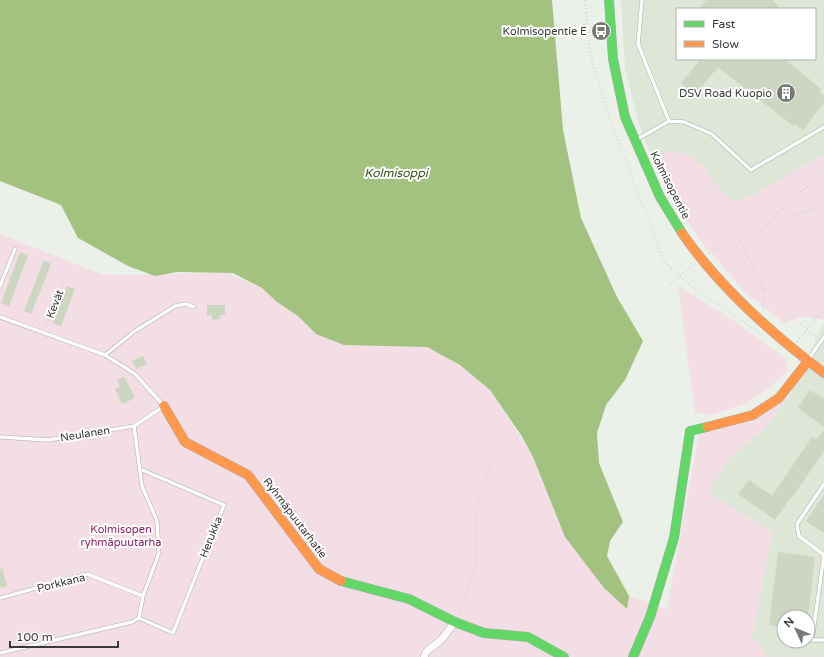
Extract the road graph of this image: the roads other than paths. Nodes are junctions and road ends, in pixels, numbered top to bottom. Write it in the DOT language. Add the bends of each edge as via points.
graph roads {
  1 [pos="609,0"];
  2 [pos="642,0"];
  3 [pos="669,121"];
  4 [pos="824,127"];
  5 [pos="635,140"];
  6 [pos="15,249"];
  7 [pos="0,286"];
  8 [pos="194,307"];
  9 [pos="0,317"];
  10 [pos="824,337"];
  11 [pos="105,355"];
  12 [pos="808,361"];
  13 [pos="824,373"];
  14 [pos="164,406"];
  15 [pos="134,426"];
  16 [pos="0,437"];
  17 [pos="140,469"];
  18 [pos="824,484"];
  19 [pos="143,596"];
  20 [pos="0,598"];
  21 [pos="815,609"];
  22 [pos="139,618"];
  23 [pos="455,622"];
  24 [pos="0,653"];
  25 [pos="424,657"];
  26 [pos="564,657"];
  27 [pos="632,657"];
  1 -- 5 [label="street, Kolmisopentie" via="613,60 625,118"];
  2 -- 3 [label="lane" via="638,44"];
  3 -- 4 [label="lane" via="684,122 712,134 751,170"];
  3 -- 5 [label="lane"];
  5 -- 12 [label="street, Kolmisopentie" via="664,204 701,260 762,322"];
  6 -- 7 [label="lane"];
  8 -- 11 [label="lane" via="186,304 175,306"];
  9 -- 11 [label="lane"];
  10 -- 12 [label="lane"];
  11 -- 14 [label="lane" via="135,374"];
  12 -- 13 [label="street, Kolmisopentie"];
  12 -- 27 [label="street" via="778,398 753,415 690,431 674,538 650,617"];
  14 -- 15 [label="lane, Neulanen"];
  14 -- 23 [label="street, Ryhmäpuutarhatie" via="185,442 248,475 320,569 345,583 409,599"];
  15 -- 16 [label="lane, Neulanen" via="48,440"];
  15 -- 17 [label="lane"];
  17 -- 19 [label="lane" via="142,486 157,520 159,553"];
  17 -- 22 [label="lane, Herukka" via="224,505 173,633"];
  18 -- 21 [label="lane" via="797,524 799,536 824,555"];
  19 -- 20 [label="lane, Porkkana" via="87,574"];
  19 -- 22 [label="lane"];
  22 -- 24 [label="lane" via="132,622"];
  23 -- 25 [label="street"];
  23 -- 26 [label="street, Ryhmäpuutarhatie" via="484,633 528,637"];
}
